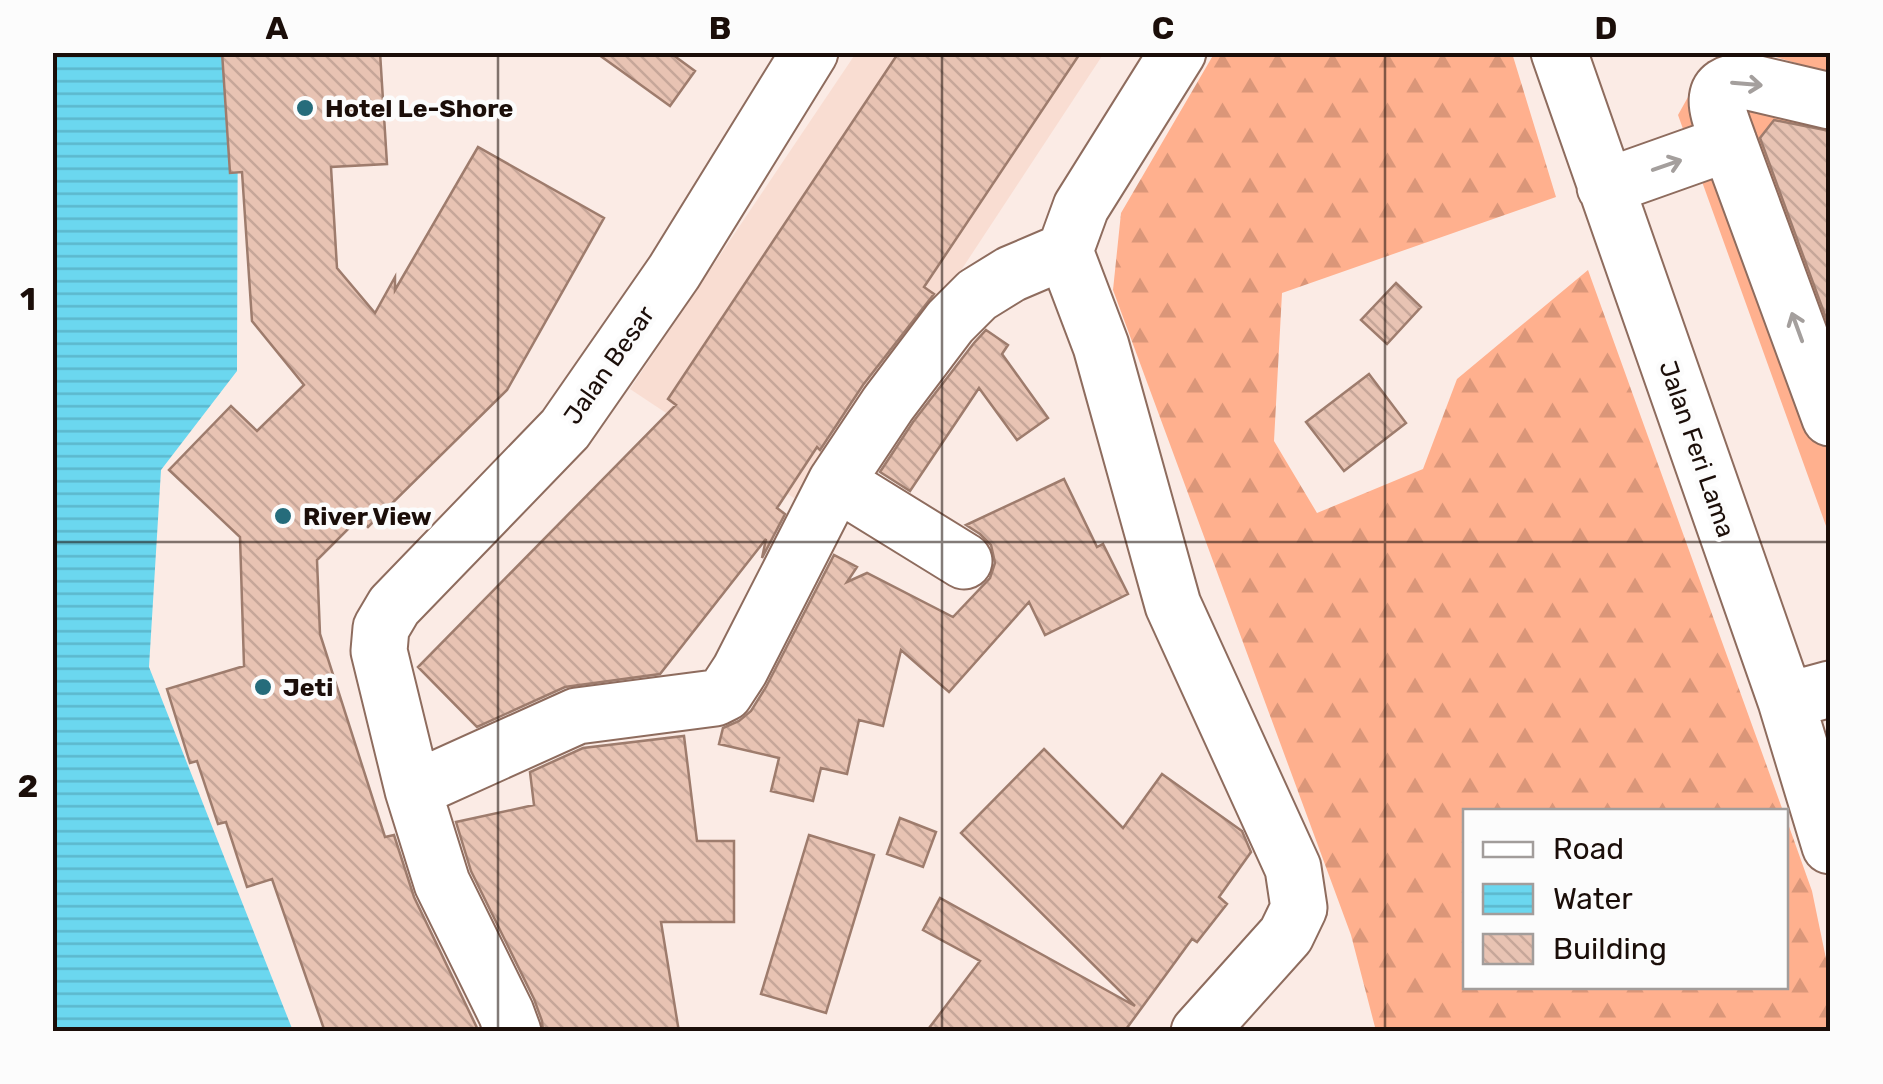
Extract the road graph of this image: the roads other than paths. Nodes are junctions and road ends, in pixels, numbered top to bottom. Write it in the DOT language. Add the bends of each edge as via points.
graph roads {
  1 [pos="810,52"];
  2 [pos="1178,52"];
  3 [pos="1559,52"];
  4 [pos="1830,101"];
  5 [pos="1729,143"];
  6 [pos="1605,187"];
  7 [pos="1065,251"];
  8 [pos="1830,418"];
  9 [pos="836,482"];
  10 [pos="964,561"];
  11 [pos="1808,695"];
  12 [pos="413,790"];
  13 [pos="1830,846"];
  14 [pos="513,1032"];
  15 [pos="1199,1032"];
  1 -- 12 [label="street, Jalan Besar" via="674,272 565,428 394,606 381,628 379,651"];
  2 -- 7 [label="street" via="1081,207"];
  3 -- 6 [label="street, Jalan Feri Lama"];
  5 -- 4 [label="street, one-way" via="1716,101 1732,82"];
  6 -- 5 [label="street, one-way"];
  8 -- 5 [label="street, one-way"];
  6 -- 11 [label="street, Jalan Feri Lama"];
  7 -- 9 [label="street" via="1011,274 950,322"];
  7 -- 15 [label="street" via="1100,346 1173,605 1293,868 1298,908 1286,935"];
  9 -- 10 [label="street"];
  9 -- 12 [label="street" via="725,693 702,702 577,716"];
  11 -- 13 [label="street, Jalan Feri Lama"];
  12 -- 14 [label="street" via="442,882"];
}
